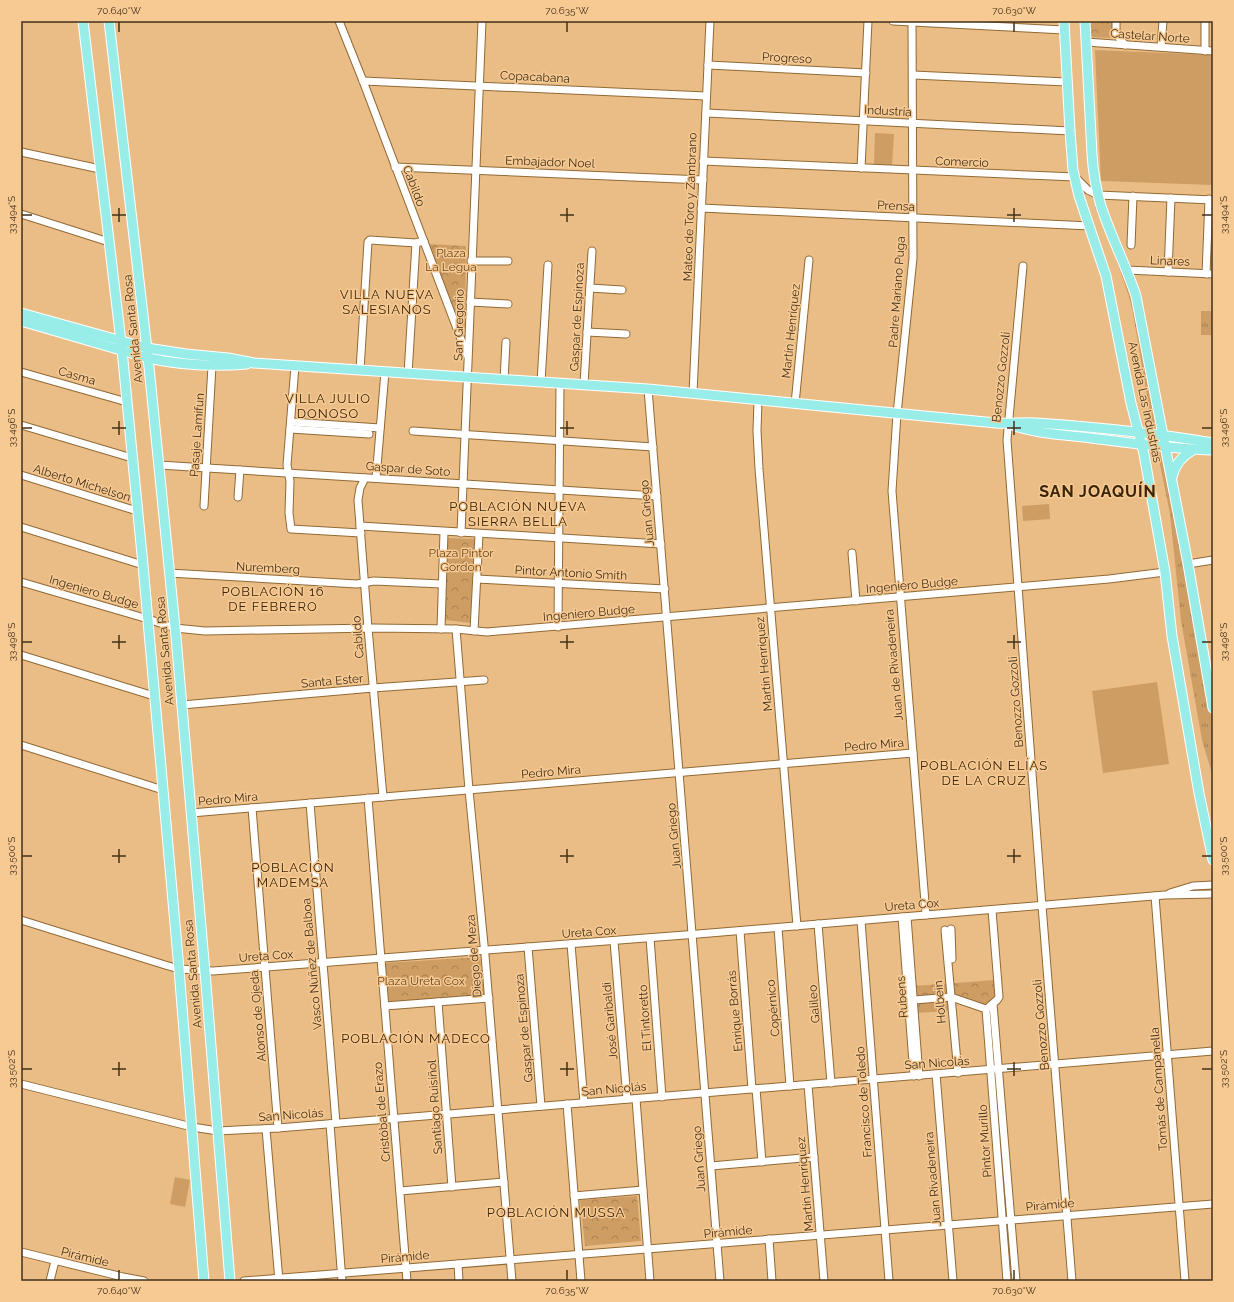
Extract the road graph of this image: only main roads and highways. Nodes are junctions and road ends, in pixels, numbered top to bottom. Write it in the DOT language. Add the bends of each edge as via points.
graph roads {
  1 [pos="83,21"];
  2 [pos="109,21"];
  3 [pos="1085,21"];
  4 [pos="1064,25"];
  5 [pos="21,313"];
  6 [pos="21,321"];
  7 [pos="121,346"];
  8 [pos="148,353"];
  9 [pos="254,363"];
  10 [pos="1008,424"];
  11 [pos="1139,433"];
  12 [pos="1162,435"];
  13 [pos="1213,443"];
  14 [pos="1142,444"];
  15 [pos="1164,447"];
  16 [pos="1193,450"];
  17 [pos="1213,450"];
  18 [pos="1172,481"];
  19 [pos="1209,667"];
  20 [pos="1213,708"];
  21 [pos="1213,860"];
  22 [pos="204,1281"];
  23 [pos="230,1281"];
  1 -- 7 [label="main road, Avenida Santa Rosa"];
  2 -- 8 [label="main road, Avenida Santa Rosa"];
  3 -- 12 [label="main road, Avenida Las Industrias" via="1092,154 1098,195 1136,296"];
  4 -- 11 [label="main road, Avenida Las Industrias" via="1075,178 1108,286"];
  5 -- 7 [label="main road"];
  6 -- 7 [label="main road"];
  7 -- 8 [label="main road"];
  7 -- 22 [label="main road, Avenida Santa Rosa" via="148,619"];
  8 -- 9 [label="main road" via="186,354"];
  8 -- 9 [label="main road" via="178,363 212,366"];
  8 -- 23 [label="main road, Avenida Santa Rosa" via="182,705"];
  9 -- 10 [label="main road" via="648,389"];
  10 -- 11 [label="main road" via="1035,423"];
  10 -- 14 [label="main road" via="1041,432"];
  11 -- 12 [label="main road"];
  11 -- 14 [label="main road, Avenida Las Industrias"];
  12 -- 13 [label="main road"];
  12 -- 15 [label="main road, Avenida Las Industrias"];
  14 -- 15 [label="main road"];
  14 -- 21 [label="main road, Avenida Las Industrias" via="1165,572 1172,636"];
  15 -- 16 [label="main road"];
  15 -- 18 [label="main road, Avenida Las Industrias"];
  16 -- 17 [label="main road"];
  16 -- 18 [label="main road" via="1179,461"];
  18 -- 19 [label="main road, Avenida Las Industrias"];
  19 -- 20 [label="main road, Avenida Las Industrias"];
}
